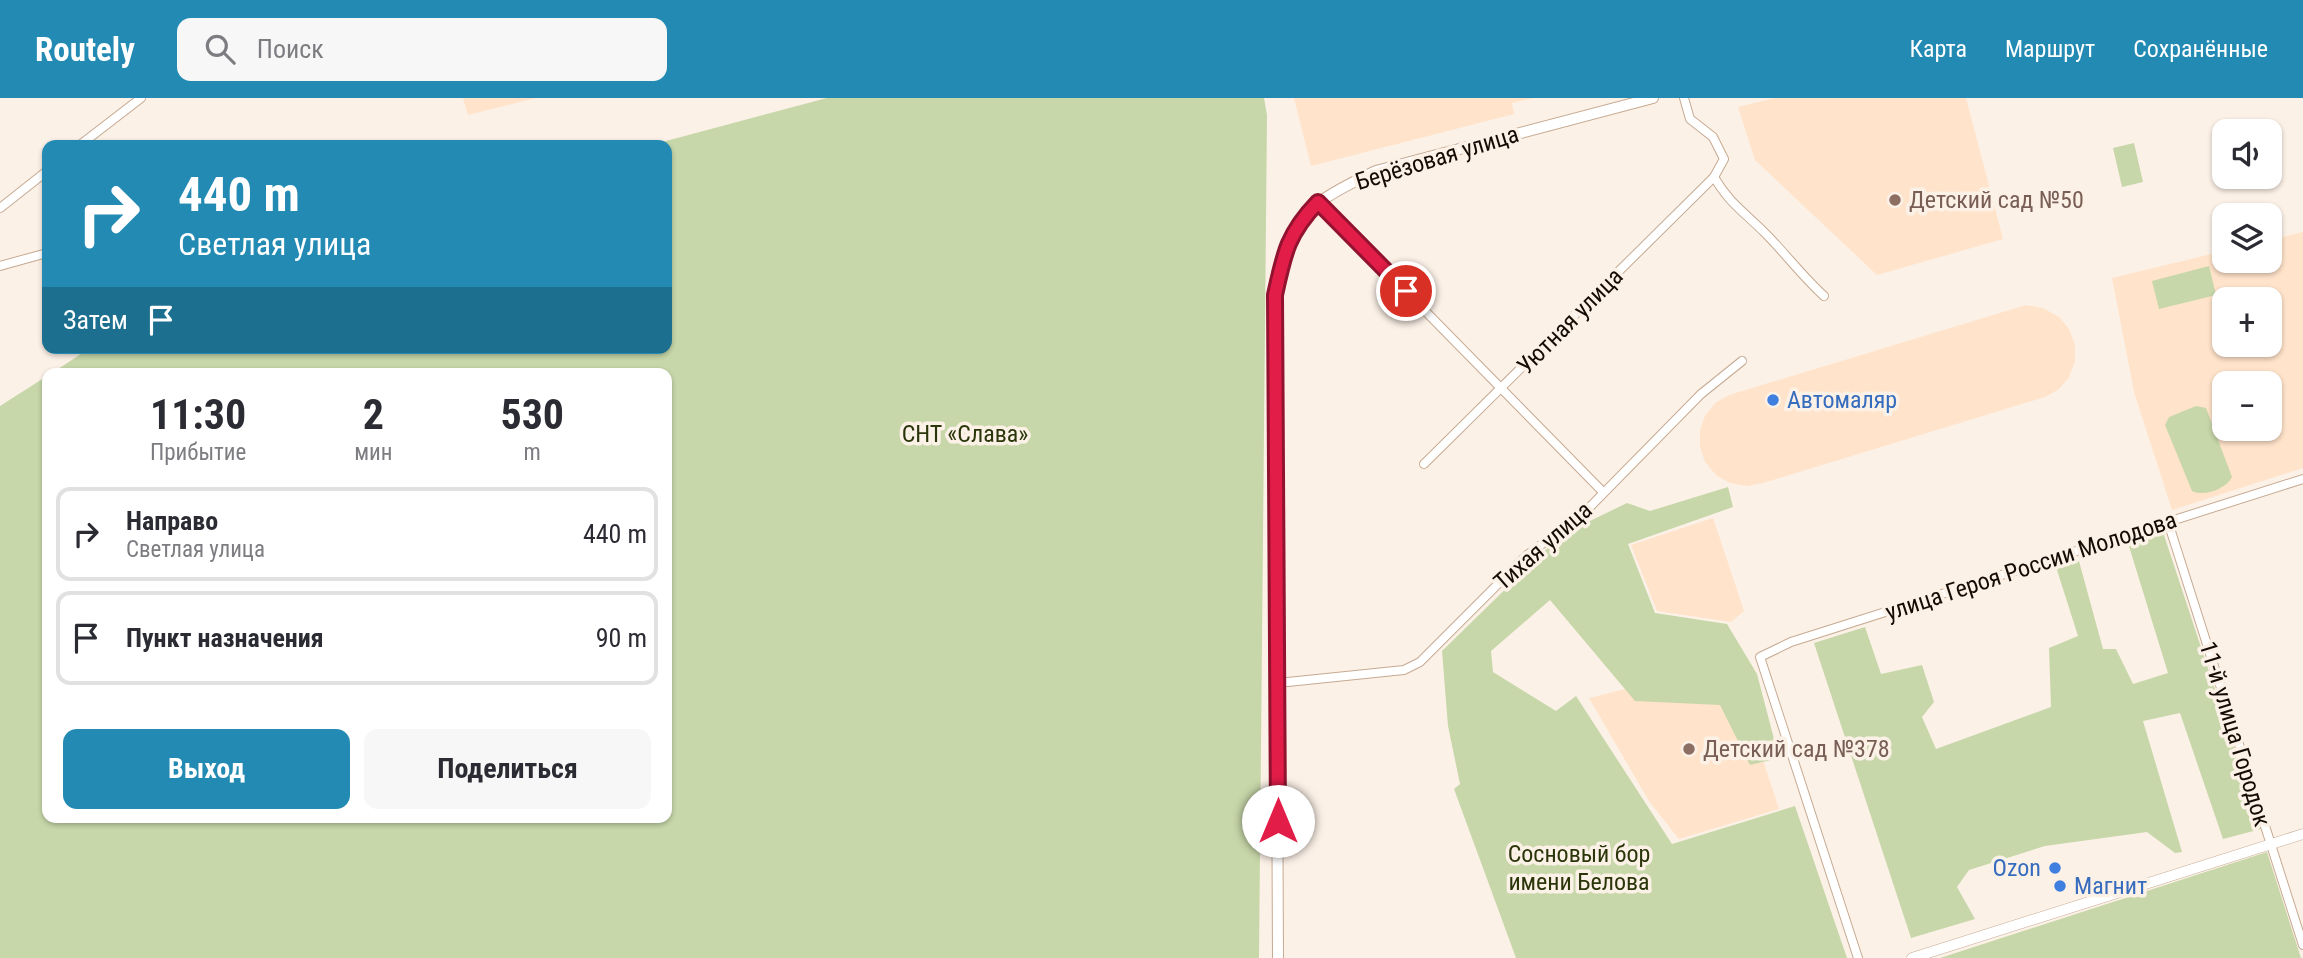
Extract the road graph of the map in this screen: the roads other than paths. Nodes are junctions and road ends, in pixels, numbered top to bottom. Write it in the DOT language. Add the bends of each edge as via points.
graph roads {
  1 [pos="141,98"];
  2 [pos="1653,98"];
  3 [pos="1684,98"];
  4 [pos="86,140"];
  5 [pos="42,175"];
  6 [pos="1714,177"];
  7 [pos="1318,202"];
  8 [pos="0,208"];
  9 [pos="42,254"];
  10 [pos="0,266"];
  11 [pos="1824,296"];
  12 [pos="1742,361"];
  13 [pos="1503,388"];
  14 [pos="1424,464"];
  15 [pos="2303,479"];
  16 [pos="1604,492"];
  17 [pos="2168,522"];
  18 [pos="1278,683"];
  19 [pos="2303,834"];
  20 [pos="2269,845"];
  21 [pos="2303,945"];
  22 [pos="1278,958"];
  23 [pos="1857,958"];
  24 [pos="1912,958"];
  1 -- 4 [label="street"];
  2 -- 7 [label="main road, Берёзовая улица" via="1376,171"];
  3 -- 6 [label="street" via="1690,119 1713,137 1724,159"];
  5 -- 8 [label="street"];
  6 -- 11 [label="street" via="1729,201"];
  6 -- 13 [label="street, Уютная улица"];
  7 -- 13 [label="street"];
  7 -- 18 [label="main road, Берёзовая улица" via="1286,245 1275,295"];
  9 -- 10 [label="street"];
  12 -- 16 [label="street, Тихая улица" via="1701,394"];
  13 -- 14 [label="street, Уютная улица"];
  13 -- 16 [label="street"];
  15 -- 17 [label="street, улица Героя России Молодова"];
  16 -- 18 [label="street, Тихая улица" via="1581,516 1527,555 1420,662 1404,670"];
  17 -- 20 [label="street, 11-й улица Городок"];
  17 -- 23 [label="street, улица Героя России Молодова" via="1791,642 1760,657"];
  18 -- 22 [label="main road, Берёзовая улица"];
  19 -- 20 [label="street"];
  20 -- 21 [label="street, 11-й улица Городок"];
  20 -- 24 [label="street"];
}
